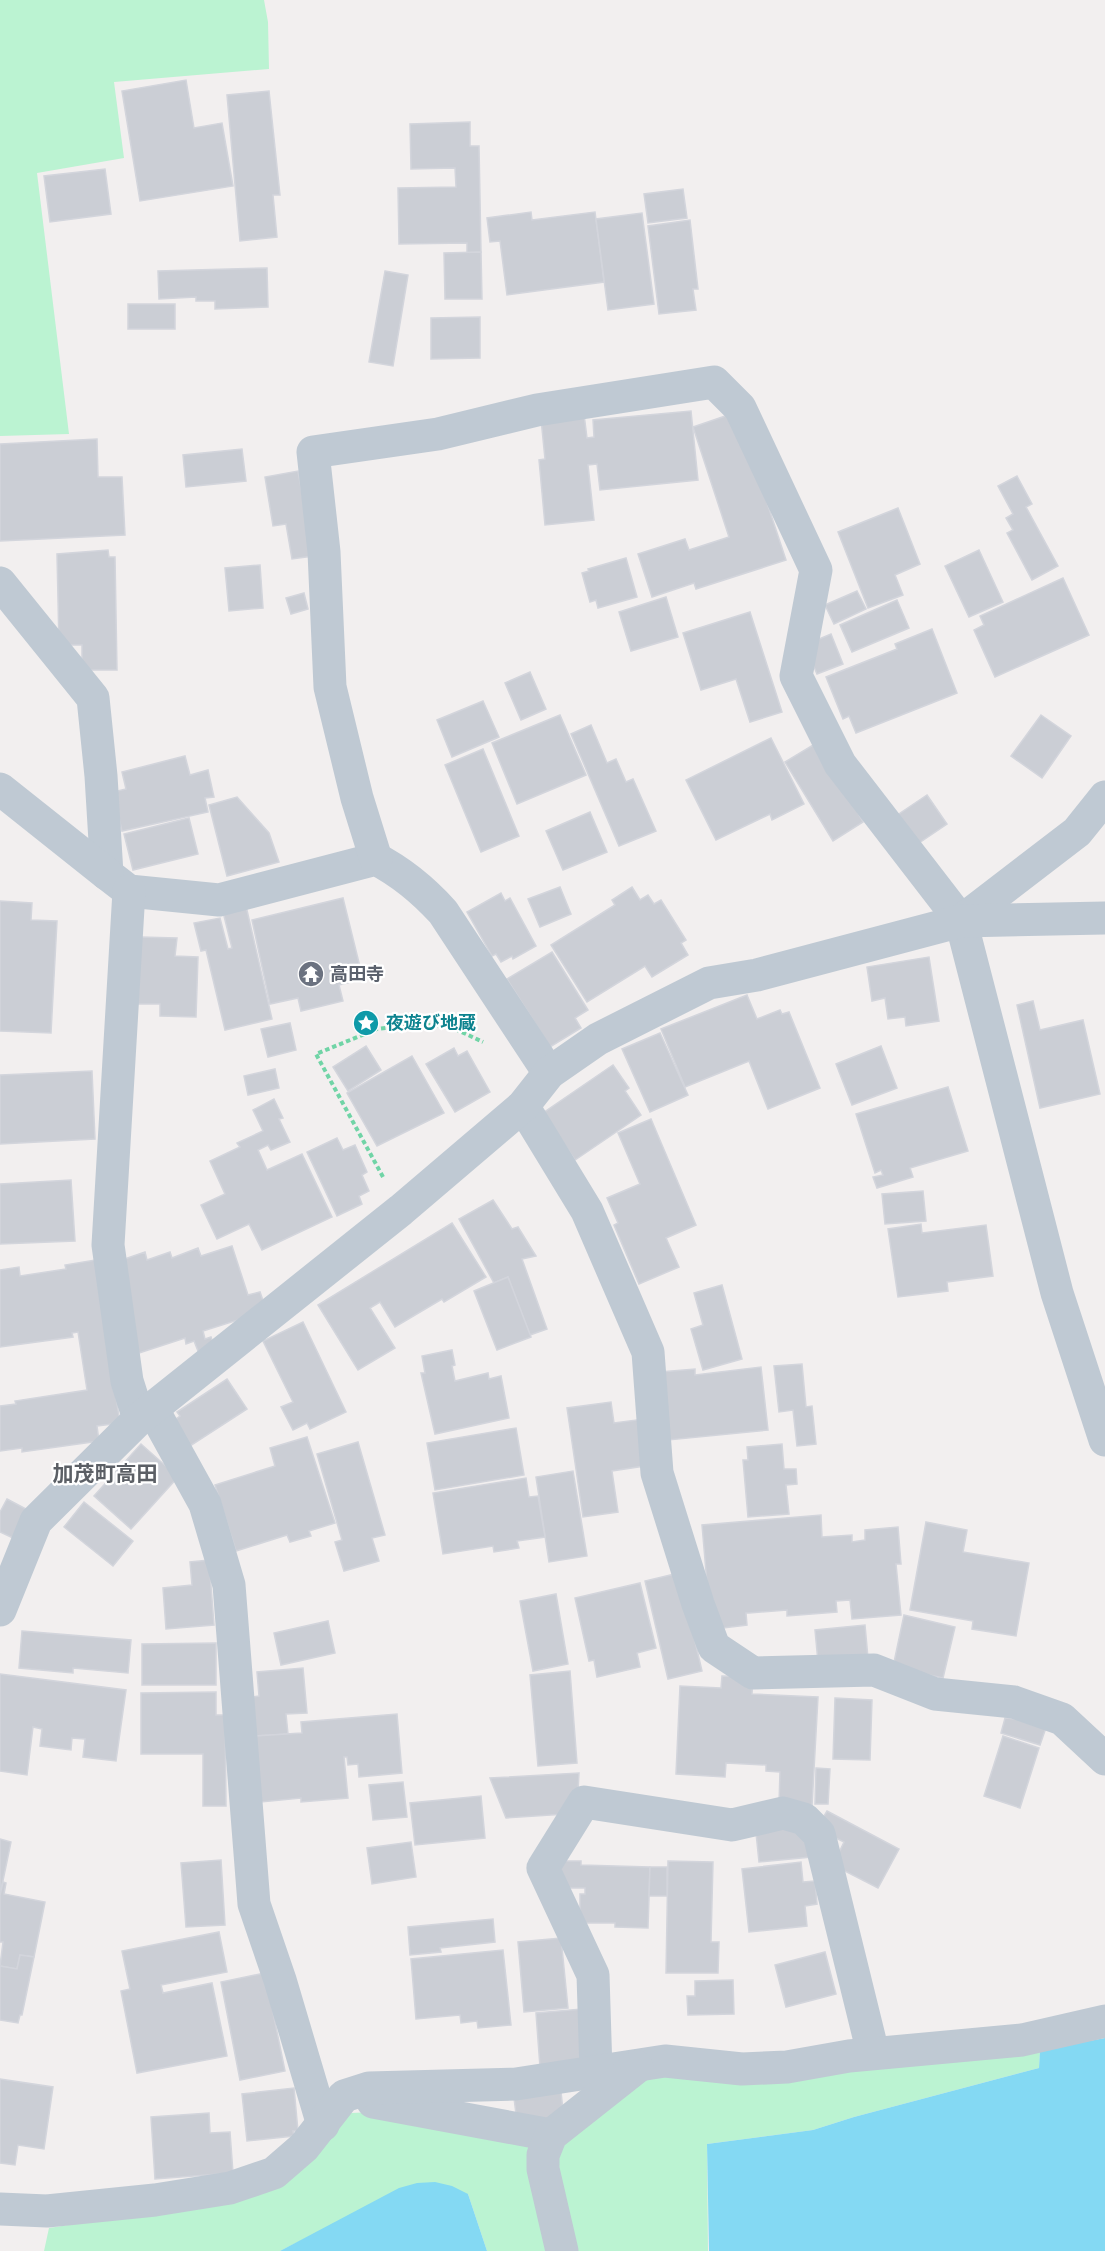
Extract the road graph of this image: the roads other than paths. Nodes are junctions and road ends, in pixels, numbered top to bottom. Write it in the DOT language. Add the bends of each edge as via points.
graph roads {
  1 [pos="0,583"];
  2 [pos="0,789"];
  3 [pos="1105,798"];
  4 [pos="376,859"];
  5 [pos="118,883"];
  6 [pos="1105,918"];
  7 [pos="961,921"];
  8 [pos="549,1073"];
  9 [pos="523,1106"];
  10 [pos="145,1413"];
  11 [pos="1105,1440"];
  12 [pos="0,1610"];
  13 [pos="1105,1759"];
  14 [pos="1105,2021"];
  15 [pos="873,2053"];
  16 [pos="637,2067"];
  17 [pos="596,2071"];
  18 [pos="344,2096"];
  19 [pos="323,2125"];
  20 [pos="551,2135"];
  21 [pos="0,2209"];
  22 [pos="561,2251"];
  1 -- 5 [label="street" via="93,699"];
  2 -- 5 [label="street"];
  3 -- 7 [label="street" via="1077,832"];
  4 -- 5 [label="street" via="219,900"];
  4 -- 7 [label="street" via="330,687 324,552 313,452 438,434 537,410 714,382 740,408 816,570 796,676 840,764"];
  4 -- 8 [label="street" via="410,879 443,912"];
  5 -- 10 [label="street" via="108,1245 127,1381"];
  6 -- 7 [label="street"];
  7 -- 8 [label="street" via="757,975 709,983 598,1039"];
  7 -- 11 [label="street" via="1057,1293"];
  8 -- 9 [label="street"];
  9 -- 10 [label="street" via="401,1210"];
  9 -- 13 [label="street" via="587,1211 648,1352 657,1473 714,1647 753,1673 874,1670 935,1694 1014,1702 1062,1719"];
  10 -- 12 [label="street" via="36,1521"];
  10 -- 19 [label="street" via="205,1504 229,1585 254,1904"];
  14 -- 15 [label="street" via="1022,2040"];
  15 -- 16 [label="street" via="761,2069 665,2061"];
  15 -- 17 [label="street" via="819,1834 804,1819 783,1813 732,1825 584,1802 543,1868 592,1975"];
  16 -- 17 [label="street"];
  16 -- 20 [label="street"];
  17 -- 18 [label="street" via="516,2084 369,2088"];
  18 -- 19 [label="street"];
  18 -- 20 [label="street"];
  19 -- 21 [label="street" via="274,2173 230,2188 47,2211"];
  20 -- 22 [label="street" via="543,2155 543,2169"];
}
